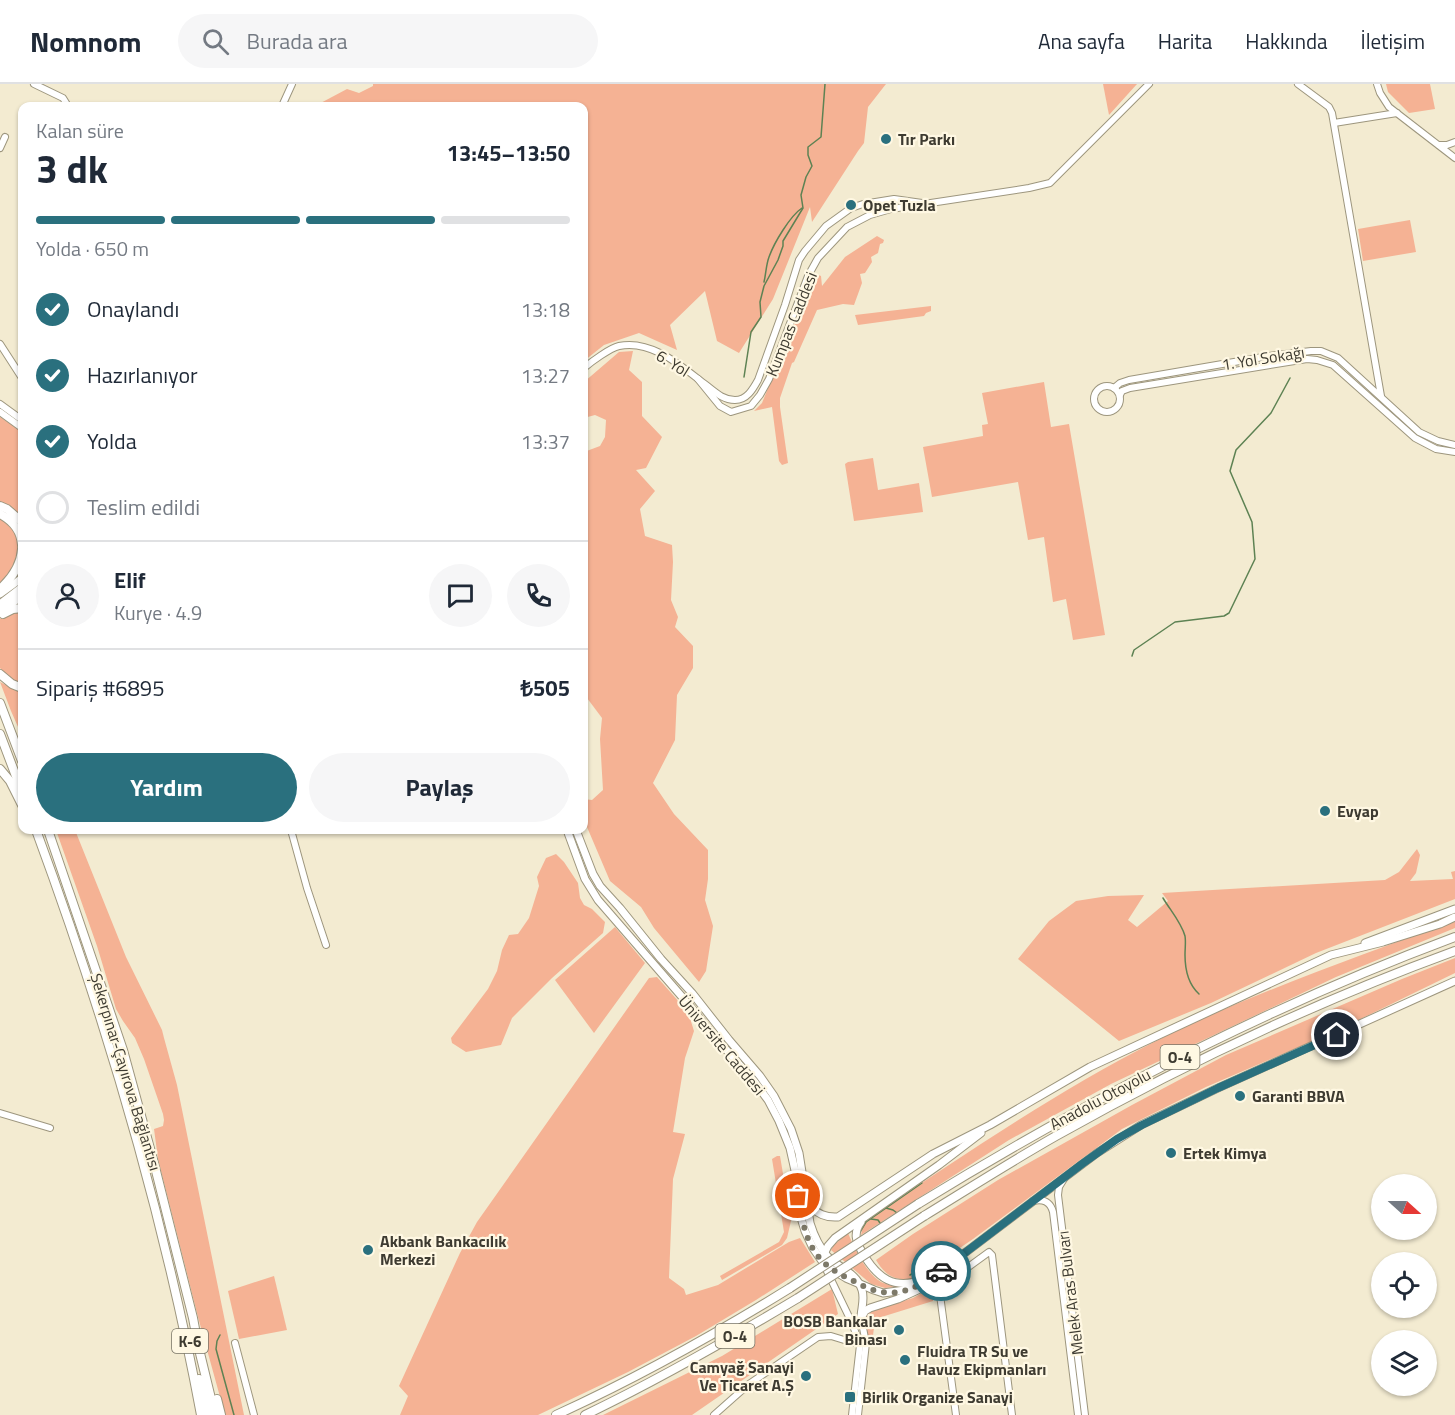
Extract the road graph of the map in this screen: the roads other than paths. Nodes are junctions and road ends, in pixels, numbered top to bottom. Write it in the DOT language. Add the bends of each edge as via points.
graph roads {
  1 [pos="34,84"];
  2 [pos="292,84"];
  3 [pos="1149,84"];
  4 [pos="1298,84"];
  5 [pos="1377,84"];
  6 [pos="66,102"];
  7 [pos="284,102"];
  8 [pos="1397,113"];
  9 [pos="1334,123"];
  10 [pos="5,137"];
  11 [pos="1455,142"];
  12 [pos="1438,145"];
  13 [pos="0,148"];
  14 [pos="1455,158"];
  15 [pos="929,204"];
  16 [pos="805,251"];
  17 [pos="818,258"];
  18 [pos="795,271"];
  19 [pos="808,276"];
  20 [pos="0,344"];
  21 [pos="588,365"];
  22 [pos="18,372"];
  23 [pos="698,379"];
  24 [pos="1114,388"];
  25 [pos="1120,396"];
  26 [pos="1381,397"];
  27 [pos="0,404"];
  28 [pos="1379,406"];
  29 [pos="0,412"];
  30 [pos="18,417"];
  31 [pos="18,425"];
  32 [pos="1455,445"];
  33 [pos="1455,452"];
  34 [pos="0,507"];
  35 [pos="0,514"];
  36 [pos="18,519"];
  37 [pos="18,530"];
  38 [pos="18,568"];
  39 [pos="18,581"];
  40 [pos="0,589"];
  41 [pos="18,590"];
  42 [pos="0,594"];
  43 [pos="18,598"];
  44 [pos="0,604"];
  45 [pos="18,609"];
  46 [pos="0,614"];
  47 [pos="0,674"];
  48 [pos="18,686"];
  49 [pos="0,703"];
  50 [pos="0,734"];
  51 [pos="18,750"];
  52 [pos="0,769"];
  53 [pos="18,781"];
  54 [pos="18,797"];
  55 [pos="37,834"];
  56 [pos="49,834"];
  57 [pos="292,834"];
  58 [pos="568,834"];
  59 [pos="578,834"];
  60 [pos="1455,909"];
  61 [pos="1455,917"];
  62 [pos="1455,937"];
  63 [pos="326,945"];
  64 [pos="1455,951"];
  65 [pos="1331,955"];
  66 [pos="1455,976"];
  67 [pos="1455,981"];
  68 [pos="1424,994"];
  69 [pos="0,1113"];
  70 [pos="990,1125"];
  71 [pos="50,1128"];
  72 [pos="1068,1175"];
  73 [pos="1032,1202"];
  74 [pos="807,1205"];
  75 [pos="863,1217"];
  76 [pos="824,1252"];
  77 [pos="822,1261"];
  78 [pos="170,1268"];
  79 [pos="940,1272"];
  80 [pos="860,1284"];
  81 [pos="193,1318"];
  82 [pos="861,1318"];
  83 [pos="858,1340"];
  84 [pos="845,1341"];
  85 [pos="235,1343"];
  86 [pos="862,1351"];
  87 [pos="201,1415"];
  88 [pos="208,1415"];
  89 [pos="215,1415"];
  90 [pos="221,1415"];
  91 [pos="254,1415"];
  92 [pos="556,1415"];
  93 [pos="585,1415"];
  94 [pos="714,1415"];
  95 [pos="852,1415"];
  96 [pos="858,1415"];
  97 [pos="956,1415"];
  98 [pos="1012,1415"];
  99 [pos="1078,1415"];
  100 [pos="1085,1415"];
  1 -- 6 [label="street"];
  2 -- 7 [label="street"];
  3 -- 15 [label="street" via="1050,183"];
  4 -- 9 [label="street" via="1329,107"];
  5 -- 8 [label="street" via="1384,101"];
  8 -- 9 [label="street"];
  8 -- 12 [label="street"];
  9 -- 26 [label="street"];
  10 -- 13 [label="street"];
  11 -- 12 [label="street"];
  12 -- 14 [label="street"];
  15 -- 16 [label="street, Kumpas Caddesi" via="894,199 851,208 826,226"];
  15 -- 17 [label="street, Kumpas Caddesi" via="870,215 847,227"];
  16 -- 17 [label="street"];
  16 -- 18 [label="street, Kumpas Caddesi"];
  17 -- 19 [label="street, Kumpas Caddesi"];
  18 -- 19 [label="street"];
  18 -- 23 [label="street, Kumpas Caddesi" via="753,391 736,400 724,398"];
  19 -- 23 [label="street, Kumpas Caddesi" via="769,379 751,406 731,412 720,406"];
  20 -- 22 [label="street"];
  21 -- 23 [label="street, 6. Yol" via="618,346 641,345 665,355"];
  24 -- 25 [label="street"];
  24 -- 25 [label="street" via="1105,386 1097,391 1097,407 1112,412 1119,406"];
  24 -- 26 [label="street, 1. Yol Sokağı" via="1129,380 1321,351 1338,358"];
  25 -- 28 [label="street" via="1130,388 1307,359 1333,365"];
  26 -- 28 [label="street"];
  26 -- 32 [label="street, 1. Yol Sokağı" via="1419,432"];
  27 -- 30 [label="street"];
  28 -- 33 [label="street" via="1415,438 1436,449"];
  29 -- 31 [label="street"];
  34 -- 36 [label="highway"];
  35 -- 37 [label="highway"];
  38 -- 40 [label="highway"];
  39 -- 42 [label="main road"];
  41 -- 44 [label="main road"];
  43 -- 46 [label="highway"];
  45 -- 46 [label="highway"];
  47 -- 48 [label="highway"];
  49 -- 51 [label="highway"];
  50 -- 53 [label="highway"];
  52 -- 54 [label="highway"];
  55 -- 78 [label="highway, Şekerpınar-Çayırova Bağlantısı" via="70,920 114,1062"];
  56 -- 81 [label="highway, Şekerpınar-Çayırova Bağlantısı" via="123,1050"];
  57 -- 63 [label="street"];
  58 -- 77 [label="main road, Üniversite Caddesi" via="591,890 754,1081 773,1110 790,1148 805,1231"];
  59 -- 74 [label="main road, Üniversite Caddesi" via="600,886 760,1076 781,1107 799,1153"];
  60 -- 65 [label="main road"];
  61 -- 65 [label="main road"];
  62 -- 92 [label="highway, Anadolu Otoyolu / O-4, bridge" via="1343,982 1125,1085 918,1204 700,1342"];
  64 -- 93 [label="highway, Anadolu Otoyolu / O-4, bridge" via="1316,1007 1194,1063 1055,1137 798,1298 679,1368"];
  65 -- 70 [label="main road" via="1090,1067"];
  66 -- 68 [label="main road"];
  67 -- 68 [label="main road"];
  68 -- 72 [label="main road, Üniversite Caddesi" via="1142,1125"];
  69 -- 71 [label="street"];
  70 -- 74 [label="main road" via="933,1154 838,1217 821,1216"];
  70 -- 75 [label="main road"];
  72 -- 73 [label="main road, Üniversite Caddesi"];
  72 -- 100 [label="street, Melek Aras Bulvarı" via="1058,1195"];
  73 -- 79 [label="main road, Üniversite Caddesi"];
  73 -- 99 [label="street" via="1045,1201 1052,1207"];
  74 -- 76 [label="main road, Üniversite Caddesi" via="813,1234"];
  75 -- 76 [label="main road" via="830,1242"];
  75 -- 79 [label="main road" via="856,1237 880,1275 904,1284"];
  76 -- 77 [label="main road"];
  76 -- 80 [label="main road"];
  77 -- 80 [label="main road, Üniversite Caddesi"];
  77 -- 83 [label="street"];
  78 -- 87 [label="highway, K-6"];
  78 -- 88 [label="highway, K-6"];
  79 -- 80 [label="main road, Üniversite Caddesi" via="921,1285 900,1292 883,1293"];
  79 -- 82 [label="main road" via="925,1287 870,1308"];
  80 -- 82 [label="main road"];
  81 -- 89 [label="highway, K-6"];
  81 -- 90 [label="highway, K-6"];
  82 -- 86 [label="street" via="865,1338"];
  83 -- 84 [label="street"];
  83 -- 86 [label="street"];
  84 -- 86 [label="street"];
  84 -- 94 [label="street" via="818,1337 749,1384"];
  85 -- 91 [label="street"];
  86 -- 95 [label="street"];
  86 -- 96 [label="street"];
  97 -- 98 [label="street" via="940,1295 945,1284 989,1252"];
}
